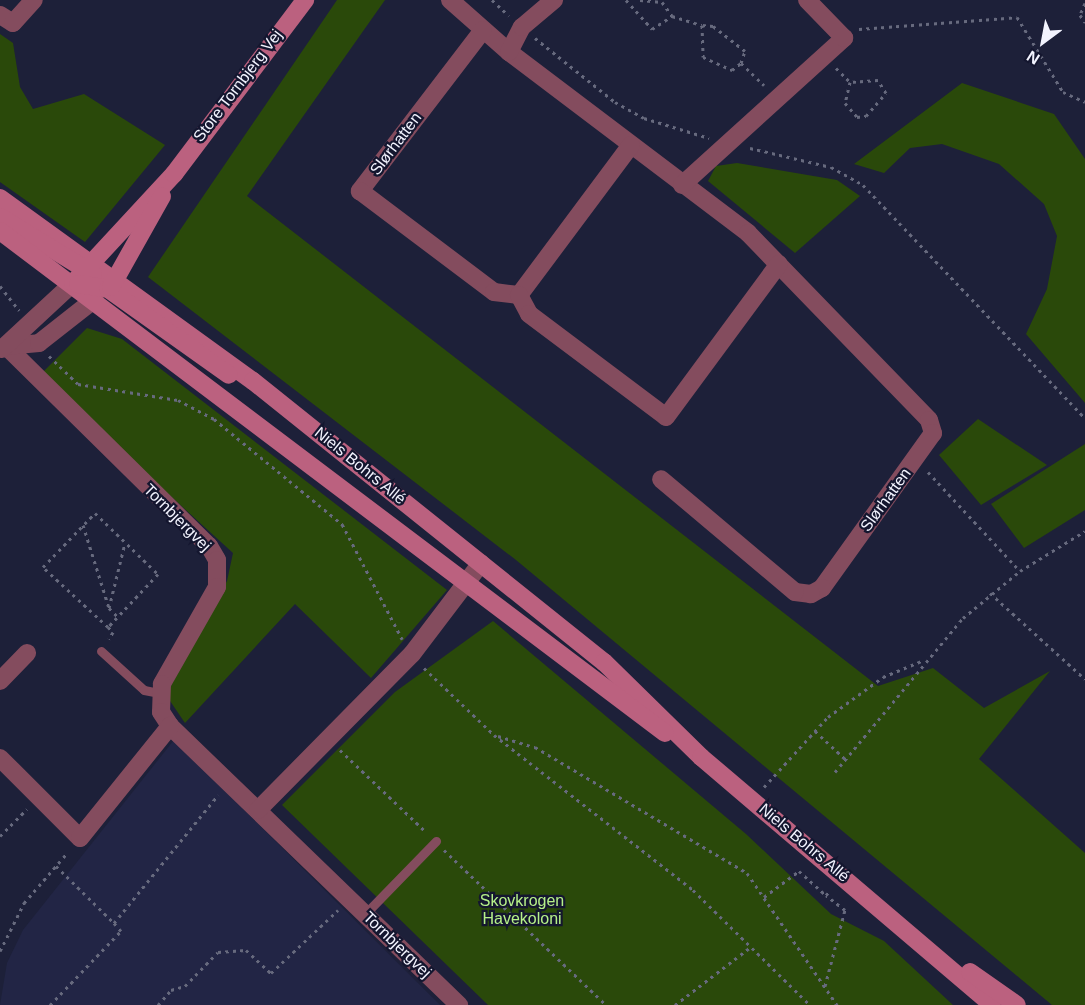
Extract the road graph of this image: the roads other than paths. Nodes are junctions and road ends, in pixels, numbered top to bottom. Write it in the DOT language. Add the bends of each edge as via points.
graph roads {
  1 [pos="34,0"];
  2 [pos="305,0"];
  3 [pos="450,0"];
  4 [pos="554,0"];
  5 [pos="807,0"];
  6 [pos="0,15"];
  7 [pos="483,30"];
  8 [pos="508,52"];
  9 [pos="631,145"];
  10 [pos="174,174"];
  11 [pos="682,185"];
  12 [pos="0,198"];
  13 [pos="0,217"];
  14 [pos="0,231"];
  15 [pos="779,264"];
  16 [pos="82,272"];
  17 [pos="107,289"];
  18 [pos="519,295"];
  19 [pos="3,348"];
  20 [pos="661,479"];
  21 [pos="481,563"];
  22 [pos="471,582"];
  23 [pos="101,651"];
  24 [pos="27,653"];
  25 [pos="0,681"];
  26 [pos="160,693"];
  27 [pos="170,726"];
  28 [pos="701,757"];
  29 [pos="0,758"];
  30 [pos="258,810"];
  31 [pos="436,841"];
  32 [pos="365,914"];
  33 [pos="906,929"];
  34 [pos="459,1005"];
  35 [pos="992,1005"];
  36 [pos="1017,1005"];
  1 -- 6 [label="street" via="13,23"];
  2 -- 10 [label="street, Store Tornbjerg Vej"];
  3 -- 7 [label="street, Slørhatten"];
  4 -- 8 [label="street" via="522,27"];
  5 -- 11 [label="street" via="844,38 724,142"];
  7 -- 8 [label="street, Slørhatten"];
  7 -- 18 [label="street, Slørhatten" via="360,191 494,292"];
  8 -- 9 [label="street, Slørhatten"];
  9 -- 11 [label="street, Slørhatten"];
  9 -- 18 [label="street"];
  10 -- 16 [label="street, Store Tornbjerg Vej"];
  10 -- 17 [label="street, Store Tornbjerg Vej"];
  11 -- 15 [label="street, Slørhatten"];
  12 -- 16 [label="street, Niels Bohrs Allé"];
  13 -- 16 [label="street"];
  14 -- 16 [label="street, Niels Bohrs Allé"];
  15 -- 18 [label="street" via="666,417 529,314"];
  15 -- 20 [label="street, Slørhatten" via="929,420 933,433 822,588 811,594 795,592"];
  16 -- 17 [label="street, Niels Bohrs Allé"];
  16 -- 17 [label="street"];
  16 -- 19 [label="street"];
  17 -- 19 [label="street" via="39,343"];
  17 -- 21 [label="street, Niels Bohrs Allé" via="222,373 253,381"];
  17 -- 22 [label="street, Niels Bohrs Allé"];
  19 -- 26 [label="street, Tornbjergvej" via="209,546 217,560 217,587"];
  21 -- 22 [label="street"];
  21 -- 28 [label="street, Niels Bohrs Allé" via="604,662"];
  22 -- 28 [label="street, Niels Bohrs Allé" via="633,711"];
  22 -- 30 [label="street" via="412,654"];
  23 -- 26 [label="lane" via="144,690"];
  24 -- 25 [label="street"];
  26 -- 27 [label="street, Tornbjergvej" via="161,712"];
  27 -- 29 [label="street" via="80,838"];
  27 -- 30 [label="street, Tornbjergvej"];
  28 -- 33 [label="street, Niels Bohrs Allé"];
  30 -- 32 [label="street, Tornbjergvej"];
  31 -- 32 [label="lane"];
  32 -- 34 [label="street, Tornbjergvej"];
  33 -- 35 [label="street, Niels Bohrs Allé"];
  33 -- 36 [label="street, Niels Bohrs Allé"];
}
